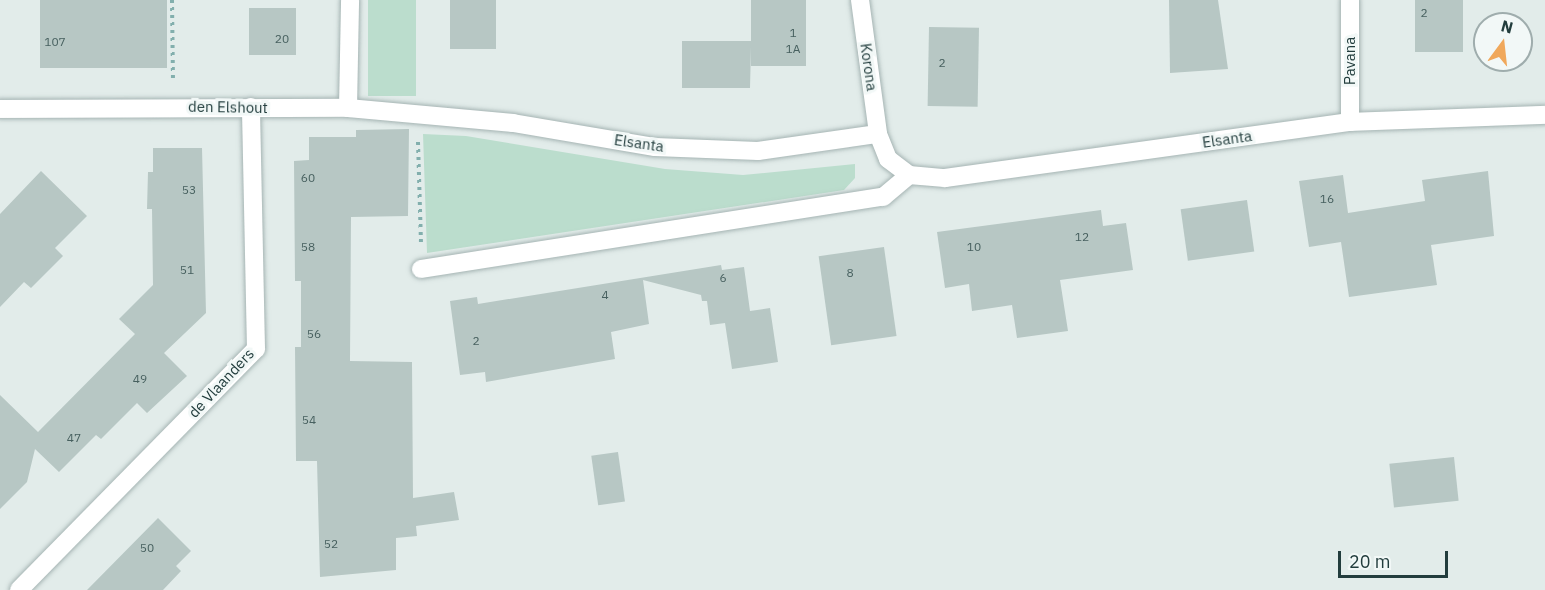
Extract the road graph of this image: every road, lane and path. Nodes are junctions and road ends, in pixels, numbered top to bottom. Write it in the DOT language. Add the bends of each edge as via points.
graph roads {
  1 [pos="172,0"];
  2 [pos="350,0"];
  3 [pos="860,0"];
  4 [pos="1350,0"];
  5 [pos="174,106"];
  6 [pos="251,107"];
  7 [pos="348,108"];
  8 [pos="0,109"];
  9 [pos="418,114"];
  10 [pos="1545,116"];
  11 [pos="1350,122"];
  12 [pos="878,134"];
  13 [pos="909,175"];
  14 [pos="421,269"];
  15 [pos="19,590"];
  1 -- 5 [label="path"];
  2 -- 7 [label="street"];
  3 -- 12 [label="street, Korona"];
  4 -- 11 [label="street, Pavana"];
  5 -- 6 [label="street, den Elshout"];
  5 -- 8 [label="street, den Elshout"];
  6 -- 7 [label="street, den Elshout"];
  6 -- 15 [label="street, de Vlaanders" via="256,349"];
  7 -- 9 [label="street, Elsanta"];
  9 -- 12 [label="street, Elsanta" via="513,123 655,147 758,151"];
  9 -- 14 [label="path"];
  10 -- 11 [label="street, Elsanta"];
  11 -- 13 [label="street, Elsanta" via="945,178"];
  12 -- 13 [label="street" via="888,159"];
  13 -- 14 [label="street" via="883,197"];
}
